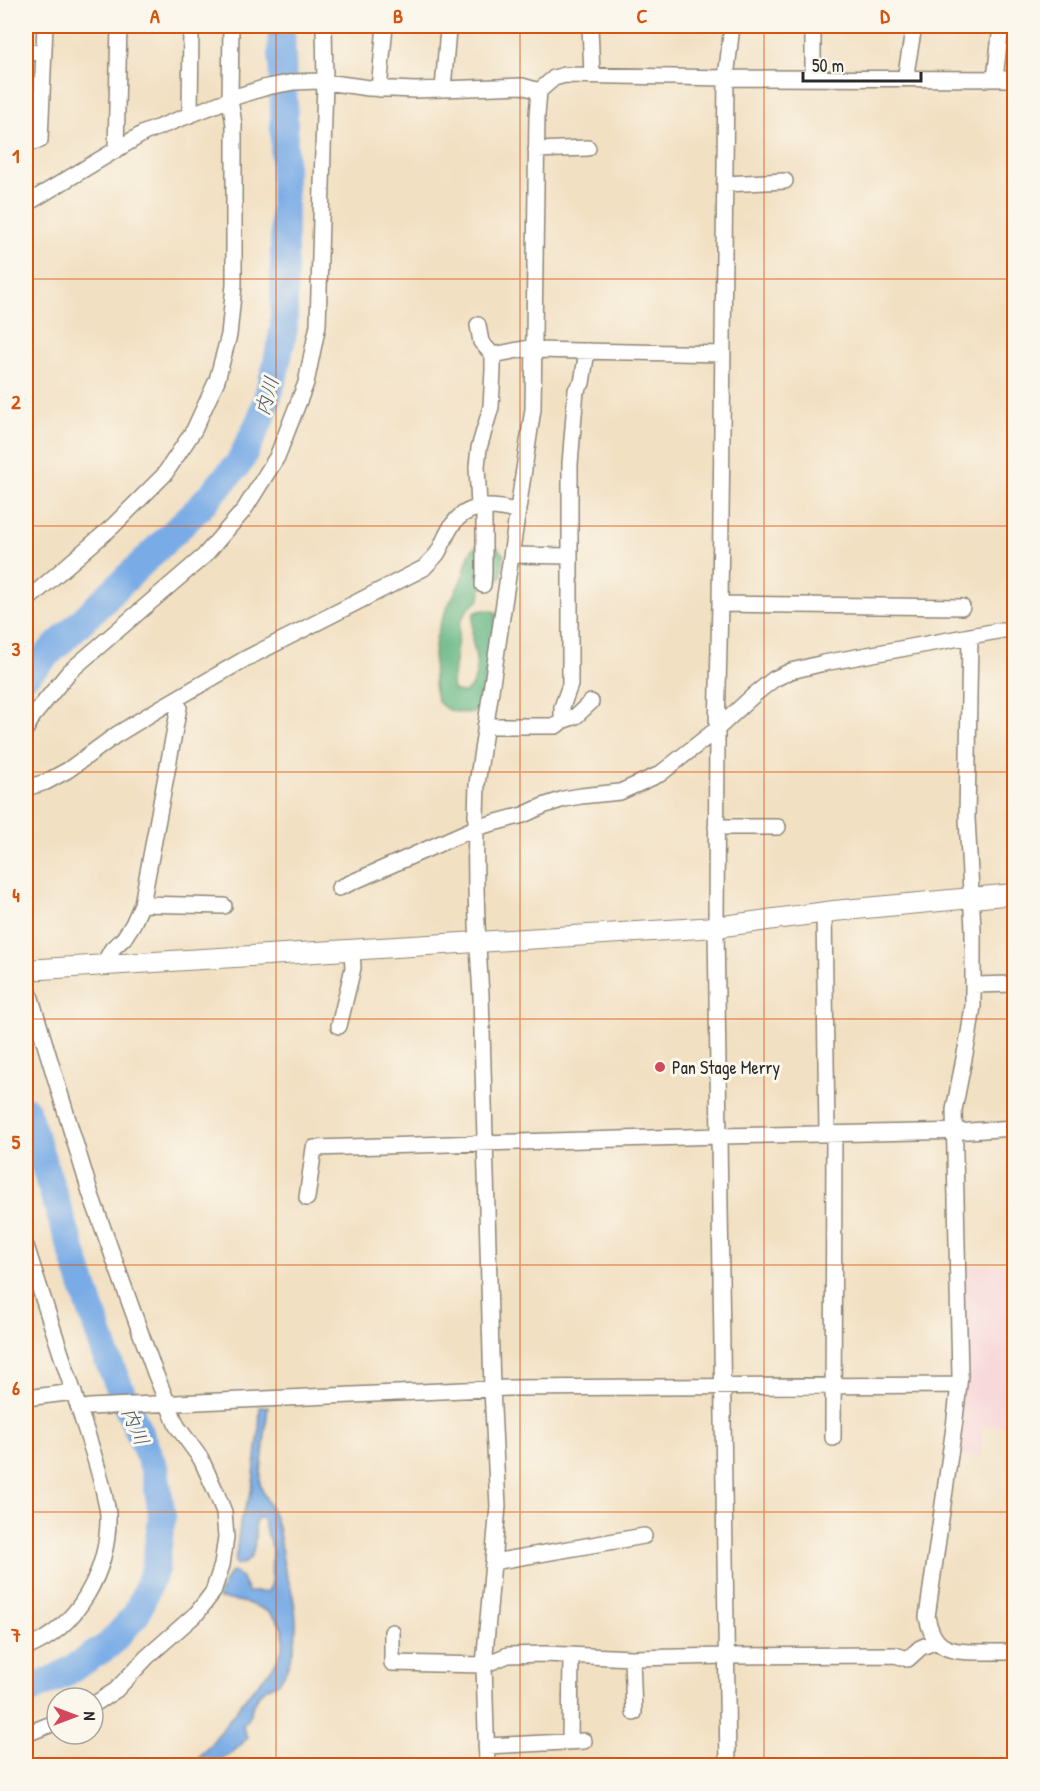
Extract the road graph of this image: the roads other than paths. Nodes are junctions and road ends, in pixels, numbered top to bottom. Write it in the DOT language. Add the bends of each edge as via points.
graph roads {
  1 [pos="45,26"];
  2 [pos="119,26"];
  3 [pos="191,26"];
  4 [pos="231,26"];
  5 [pos="324,26"];
  6 [pos="385,26"];
  7 [pos="590,26"];
  8 [pos="732,26"];
  9 [pos="813,26"];
  10 [pos="914,26"];
  11 [pos="1001,26"];
  12 [pos="448,29"];
  13 [pos="44,52"];
  14 [pos="26,53"];
  15 [pos="592,75"];
  16 [pos="726,78"];
  17 [pos="813,78"];
  18 [pos="905,79"];
  19 [pos="995,79"];
  20 [pos="1014,79"];
  21 [pos="321,81"];
  22 [pos="379,88"];
  23 [pos="443,89"];
  24 [pos="539,91"];
  25 [pos="234,97"];
  26 [pos="190,115"];
  27 [pos="26,144"];
  28 [pos="588,148"];
  29 [pos="116,150"];
  30 [pos="536,150"];
  31 [pos="785,181"];
  32 [pos="725,184"];
  33 [pos="26,204"];
  34 [pos="478,325"];
  35 [pos="534,349"];
  36 [pos="587,351"];
  37 [pos="723,354"];
  38 [pos="493,355"];
  39 [pos="482,507"];
  40 [pos="518,512"];
  41 [pos="512,555"];
  42 [pos="569,556"];
  43 [pos="483,585"];
  44 [pos="26,601"];
  45 [pos="720,604"];
  46 [pos="962,607"];
  47 [pos="1014,628"];
  48 [pos="970,636"];
  49 [pos="177,698"];
  50 [pos="591,702"];
  51 [pos="562,721"];
  52 [pos="485,726"];
  53 [pos="26,729"];
  54 [pos="717,729"];
  55 [pos="26,788"];
  56 [pos="716,827"];
  57 [pos="778,827"];
  58 [pos="475,828"];
  59 [pos="339,888"];
  60 [pos="1014,894"];
  61 [pos="971,898"];
  62 [pos="142,904"];
  63 [pos="224,906"];
  64 [pos="824,912"];
  65 [pos="716,927"];
  66 [pos="477,942"];
  67 [pos="352,950"];
  68 [pos="103,965"];
  69 [pos="26,970"];
  70 [pos="26,982"];
  71 [pos="1014,984"];
  72 [pos="973,986"];
  73 [pos="339,1026"];
  74 [pos="1014,1128"];
  75 [pos="954,1131"];
  76 [pos="830,1134"];
  77 [pos="719,1136"];
  78 [pos="485,1144"];
  79 [pos="307,1198"];
  80 [pos="26,1246"];
  81 [pos="959,1385"];
  82 [pos="723,1386"];
  83 [pos="833,1386"];
  84 [pos="492,1389"];
  85 [pos="74,1392"];
  86 [pos="26,1398"];
  87 [pos="162,1403"];
  88 [pos="84,1408"];
  89 [pos="833,1438"];
  90 [pos="644,1536"];
  91 [pos="493,1562"];
  92 [pos="392,1632"];
  93 [pos="936,1641"];
  94 [pos="26,1648"];
  95 [pos="1014,1652"];
  96 [pos="571,1656"];
  97 [pos="727,1656"];
  98 [pos="633,1658"];
  99 [pos="484,1665"];
  100 [pos="105,1697"];
  101 [pos="634,1713"];
  102 [pos="45,1727"];
  103 [pos="26,1734"];
  104 [pos="486,1746"];
  105 [pos="488,1766"];
  106 [pos="728,1766"];
  1 -- 13 [label="street"];
  2 -- 29 [label="street"];
  3 -- 26 [label="street"];
  4 -- 25 [label="street"];
  5 -- 21 [label="street"];
  6 -- 22 [label="street"];
  7 -- 15 [label="street"];
  8 -- 16 [label="street"];
  9 -- 17 [label="street"];
  10 -- 18 [label="street"];
  11 -- 19 [label="street"];
  12 -- 23 [label="street"];
  13 -- 14 [label="street"];
  13 -- 27 [label="street" via="40,140"];
  15 -- 16 [label="street"];
  15 -- 24 [label="street" via="554,78"];
  16 -- 17 [label="street"];
  16 -- 32 [label="street"];
  17 -- 18 [label="street"];
  18 -- 19 [label="street"];
  19 -- 20 [label="street"];
  21 -- 22 [label="street"];
  21 -- 25 [label="street" via="285,83"];
  21 -- 53 [label="street" via="318,325 306,383 277,457 244,510 204,556 69,672"];
  22 -- 23 [label="street"];
  23 -- 24 [label="street" via="522,86"];
  24 -- 30 [label="street"];
  25 -- 26 [label="street"];
  25 -- 44 [label="street" via="234,285 229,336 217,380 194,430 164,475 113,526"];
  26 -- 29 [label="street" via="144,133"];
  28 -- 30 [label="street"];
  29 -- 33 [label="street"];
  30 -- 35 [label="street"];
  31 -- 32 [label="street"];
  32 -- 37 [label="street"];
  34 -- 38 [label="street" via="481,342"];
  35 -- 36 [label="street"];
  35 -- 38 [label="street"];
  35 -- 40 [label="street" via="532,409"];
  36 -- 37 [label="street"];
  36 -- 42 [label="street" via="582,383 576,390"];
  37 -- 45 [label="street"];
  38 -- 39 [label="street" via="491,407 478,448 477,478"];
  39 -- 40 [label="street"];
  39 -- 43 [label="street"];
  39 -- 49 [label="street" via="462,514 424,568"];
  40 -- 41 [label="street"];
  41 -- 42 [label="street"];
  41 -- 52 [label="street"];
  42 -- 51 [label="street" via="570,685"];
  45 -- 46 [label="street"];
  45 -- 54 [label="street"];
  47 -- 48 [label="street"];
  48 -- 54 [label="street" via="791,670 755,694"];
  48 -- 61 [label="street" via="967,818"];
  49 -- 55 [label="street" via="68,770"];
  49 -- 62 [label="street" via="179,708"];
  50 -- 51 [label="street" via="576,716"];
  51 -- 52 [label="street" via="556,726"];
  52 -- 58 [label="street"];
  54 -- 56 [label="street"];
  54 -- 58 [label="street" via="660,774 620,792 564,799"];
  56 -- 57 [label="street"];
  56 -- 65 [label="street"];
  58 -- 59 [label="street"];
  58 -- 66 [label="street"];
  60 -- 61 [label="street"];
  61 -- 64 [label="street"];
  61 -- 72 [label="street"];
  62 -- 63 [label="street"];
  62 -- 68 [label="street" via="133,924"];
  64 -- 65 [label="street"];
  64 -- 76 [label="street"];
  65 -- 66 [label="street"];
  65 -- 77 [label="street"];
  66 -- 67 [label="street"];
  66 -- 78 [label="street"];
  67 -- 68 [label="street"];
  67 -- 73 [label="street" via="353,968"];
  68 -- 69 [label="street"];
  70 -- 87 [label="street" via="91,1195"];
  71 -- 72 [label="street"];
  72 -- 75 [label="street"];
  74 -- 75 [label="street"];
  75 -- 76 [label="street"];
  75 -- 81 [label="street"];
  76 -- 77 [label="street"];
  76 -- 83 [label="street"];
  77 -- 78 [label="street"];
  77 -- 82 [label="street"];
  78 -- 79 [label="street" via="314,1148"];
  78 -- 84 [label="street"];
  80 -- 85 [label="street"];
  81 -- 83 [label="street"];
  81 -- 93 [label="street" via="927,1617"];
  82 -- 83 [label="street"];
  82 -- 84 [label="street"];
  82 -- 97 [label="street"];
  83 -- 89 [label="street"];
  84 -- 87 [label="street"];
  84 -- 91 [label="street" via="498,1506"];
  85 -- 86 [label="street"];
  85 -- 88 [label="street"];
  87 -- 88 [label="street"];
  87 -- 100 [label="street" via="201,1459 224,1512 222,1565 213,1592 197,1613"];
  88 -- 94 [label="street" via="108,1514 105,1549 94,1583 80,1606 61,1627"];
  90 -- 91 [label="street"];
  91 -- 99 [label="street"];
  92 -- 99 [label="street" via="392,1663"];
  93 -- 95 [label="street" via="945,1649 958,1652"];
  93 -- 97 [label="street" via="908,1659 895,1655"];
  96 -- 98 [label="street"];
  96 -- 99 [label="street" via="508,1655"];
  96 -- 104 [label="street" via="577,1741"];
  97 -- 98 [label="street"];
  97 -- 106 [label="street"];
  98 -- 101 [label="street"];
  99 -- 104 [label="street"];
  102 -- 103 [label="street"];
  104 -- 105 [label="street"];
}
